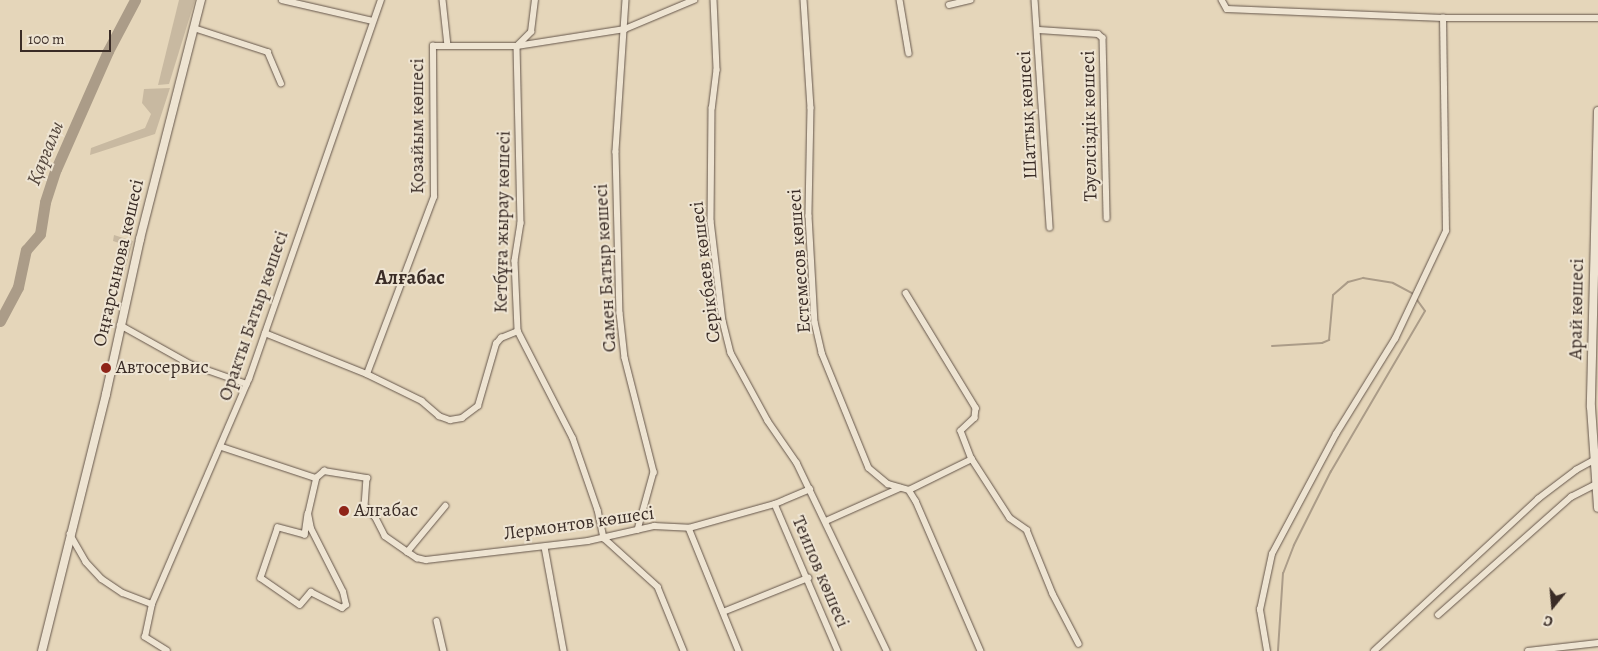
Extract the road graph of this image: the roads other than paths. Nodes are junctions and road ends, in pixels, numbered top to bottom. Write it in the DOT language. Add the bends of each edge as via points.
graph roads {
  1 [pos="201,0"];
  2 [pos="282,0"];
  3 [pos="381,0"];
  4 [pos="443,0"];
  5 [pos="535,0"];
  6 [pos="626,0"];
  7 [pos="694,0"];
  8 [pos="714,0"];
  9 [pos="804,0"];
  10 [pos="900,0"];
  11 [pos="970,0"];
  12 [pos="1036,0"];
  13 [pos="1222,0"];
  14 [pos="950,5"];
  15 [pos="1443,18"];
  16 [pos="1598,18"];
  17 [pos="373,20"];
  18 [pos="194,28"];
  19 [pos="626,29"];
  20 [pos="1039,30"];
  21 [pos="448,46"];
  22 [pos="517,46"];
  23 [pos="909,53"];
  24 [pos="282,83"];
  25 [pos="1598,110"];
  26 [pos="1598,157"];
  27 [pos="1107,218"];
  28 [pos="1050,228"];
  29 [pos="1596,243"];
  30 [pos="906,294"];
  31 [pos="120,325"];
  32 [pos="1596,329"];
  33 [pos="518,331"];
  34 [pos="264,333"];
  35 [pos="367,374"];
  36 [pos="247,384"];
  37 [pos="222,447"];
  38 [pos="972,459"];
  39 [pos="1596,459"];
  40 [pos="316,478"];
  41 [pos="1596,484"];
  42 [pos="900,488"];
  43 [pos="810,489"];
  44 [pos="909,490"];
  45 [pos="775,504"];
  46 [pos="446,506"];
  47 [pos="1598,508"];
  48 [pos="308,514"];
  49 [pos="826,521"];
  50 [pos="689,528"];
  51 [pos="638,530"];
  52 [pos="70,534"];
  53 [pos="604,538"];
  54 [pos="545,546"];
  55 [pos="408,552"];
  56 [pos="808,578"];
  57 [pos="152,604"];
  58 [pos="723,612"];
  59 [pos="1438,615"];
  60 [pos="438,621"];
  61 [pos="1598,643"];
  62 [pos="1079,644"];
  63 [pos="42,651"];
  64 [pos="166,651"];
  65 [pos="444,651"];
  66 [pos="564,651"];
  67 [pos="684,651"];
  68 [pos="738,651"];
  69 [pos="838,651"];
  70 [pos="887,651"];
  71 [pos="981,651"];
  72 [pos="1267,651"];
  73 [pos="1374,651"];
  74 [pos="1528,651"];
  1 -- 18 [label="main road, Оңғарсынова көшесі"];
  2 -- 17 [label="street"];
  3 -- 17 [label="street, Оракты Батыр көшесі"];
  4 -- 21 [label="street, Қозайым көшесі"];
  5 -- 22 [label="street" via="531,32"];
  6 -- 19 [label="street, Самен Батыр көшесі"];
  7 -- 19 [label="street"];
  8 -- 43 [label="street, Серікбаев көшесі" via="717,70 712,108 711,221 723,321 731,353"];
  9 -- 42 [label="street, Естемесов көшесі" via="811,108 809,216 815,322 822,353 870,468 888,484"];
  10 -- 23 [label="street"];
  11 -- 14 [label="street"];
  12 -- 20 [label="street, Шаттық көшесі"];
  13 -- 15 [label="street" via="1222,5 1227,8"];
  15 -- 16 [label="street"];
  15 -- 72 [label="street" via="1446,231 1395,339 1336,434 1272,554 1260,610"];
  17 -- 34 [label="street, Оракты Батыр көшесі"];
  18 -- 24 [label="street" via="268,52"];
  18 -- 31 [label="main road, Оңғарсынова көшесі"];
  19 -- 22 [label="street"];
  19 -- 51 [label="street, Самен Батыр көшесі" via="616,152 620,313 625,358 654,472"];
  20 -- 27 [label="street, Тәуелсіздік көшесі" via="1098,34 1103,38"];
  20 -- 28 [label="street, Шаттық көшесі"];
  21 -- 22 [label="street"];
  21 -- 35 [label="street, Қозайым көшесі" via="433,46 434,197"];
  22 -- 33 [label="street, Кетбұға жырау көшесі" via="521,223 515,261"];
  25 -- 26 [label="main road, Арай көшесі"];
  26 -- 29 [label="main road, Арай көшесі"];
  29 -- 32 [label="main road, Арай көшесі"];
  30 -- 38 [label="street" via="976,408 975,418 961,431"];
  31 -- 36 [label="street" via="190,364"];
  31 -- 52 [label="main road, Оңғарсынова көшесі"];
  32 -- 39 [label="main road, Арай көшесі" via="1591,407"];
  33 -- 35 [label="street" via="501,338 496,344 478,406 462,418 450,420 439,416 422,401"];
  33 -- 53 [label="street, Кетбұға жырау көшесі" via="573,438 598,510"];
  34 -- 35 [label="street"];
  34 -- 36 [label="street, Оракты Батыр көшесі"];
  36 -- 37 [label="street, Оракты Батыр көшесі"];
  37 -- 40 [label="street"];
  37 -- 57 [label="street, Оракты Батыр көшесі" via="190,512"];
  38 -- 44 [label="street"];
  38 -- 62 [label="street" via="1010,518 1027,530 1053,594"];
  39 -- 41 [label="main road, Арай көшесі"];
  39 -- 73 [label="street" via="1538,499"];
  40 -- 48 [label="street"];
  40 -- 55 [label="street, Лермонтов көшесі" via="331,469 367,478 365,506 385,536"];
  41 -- 47 [label="main road, Арай көшесі"];
  41 -- 59 [label="street" via="1570,497"];
  42 -- 44 [label="street, Естемесов көшесі"];
  42 -- 49 [label="street"];
  43 -- 45 [label="street, Лермонтов көшесі"];
  43 -- 49 [label="street, Серікбаев көшесі"];
  44 -- 71 [label="street"];
  45 -- 50 [label="street, Лермонтов көшесі"];
  45 -- 56 [label="street, Теипов көшесі"];
  46 -- 55 [label="street"];
  48 -- 48 [label="street" via="304,535 278,528 261,578 300,605 311,592 342,608 346,605 343,592 311,529"];
  49 -- 70 [label="street, Серікбаев көшесі"];
  50 -- 51 [label="street, Лермонтов көшесі" via="654,526"];
  50 -- 58 [label="street"];
  51 -- 53 [label="street, Лермонтов көшесі"];
  52 -- 57 [label="street" via="86,562 102,579 123,593"];
  52 -- 63 [label="main road, Оңғарсынова көшесі"];
  53 -- 54 [label="street, Лермонтов көшесі"];
  53 -- 67 [label="street" via="658,587"];
  54 -- 55 [label="street, Лермонтов көшесі" via="426,560"];
  54 -- 66 [label="street"];
  56 -- 58 [label="street"];
  56 -- 69 [label="street, Теипов көшесі"];
  57 -- 64 [label="street, Оракты Батыр көшесі" via="145,637"];
  58 -- 68 [label="street"];
  60 -- 65 [label="street"];
  61 -- 74 [label="street"];
}
